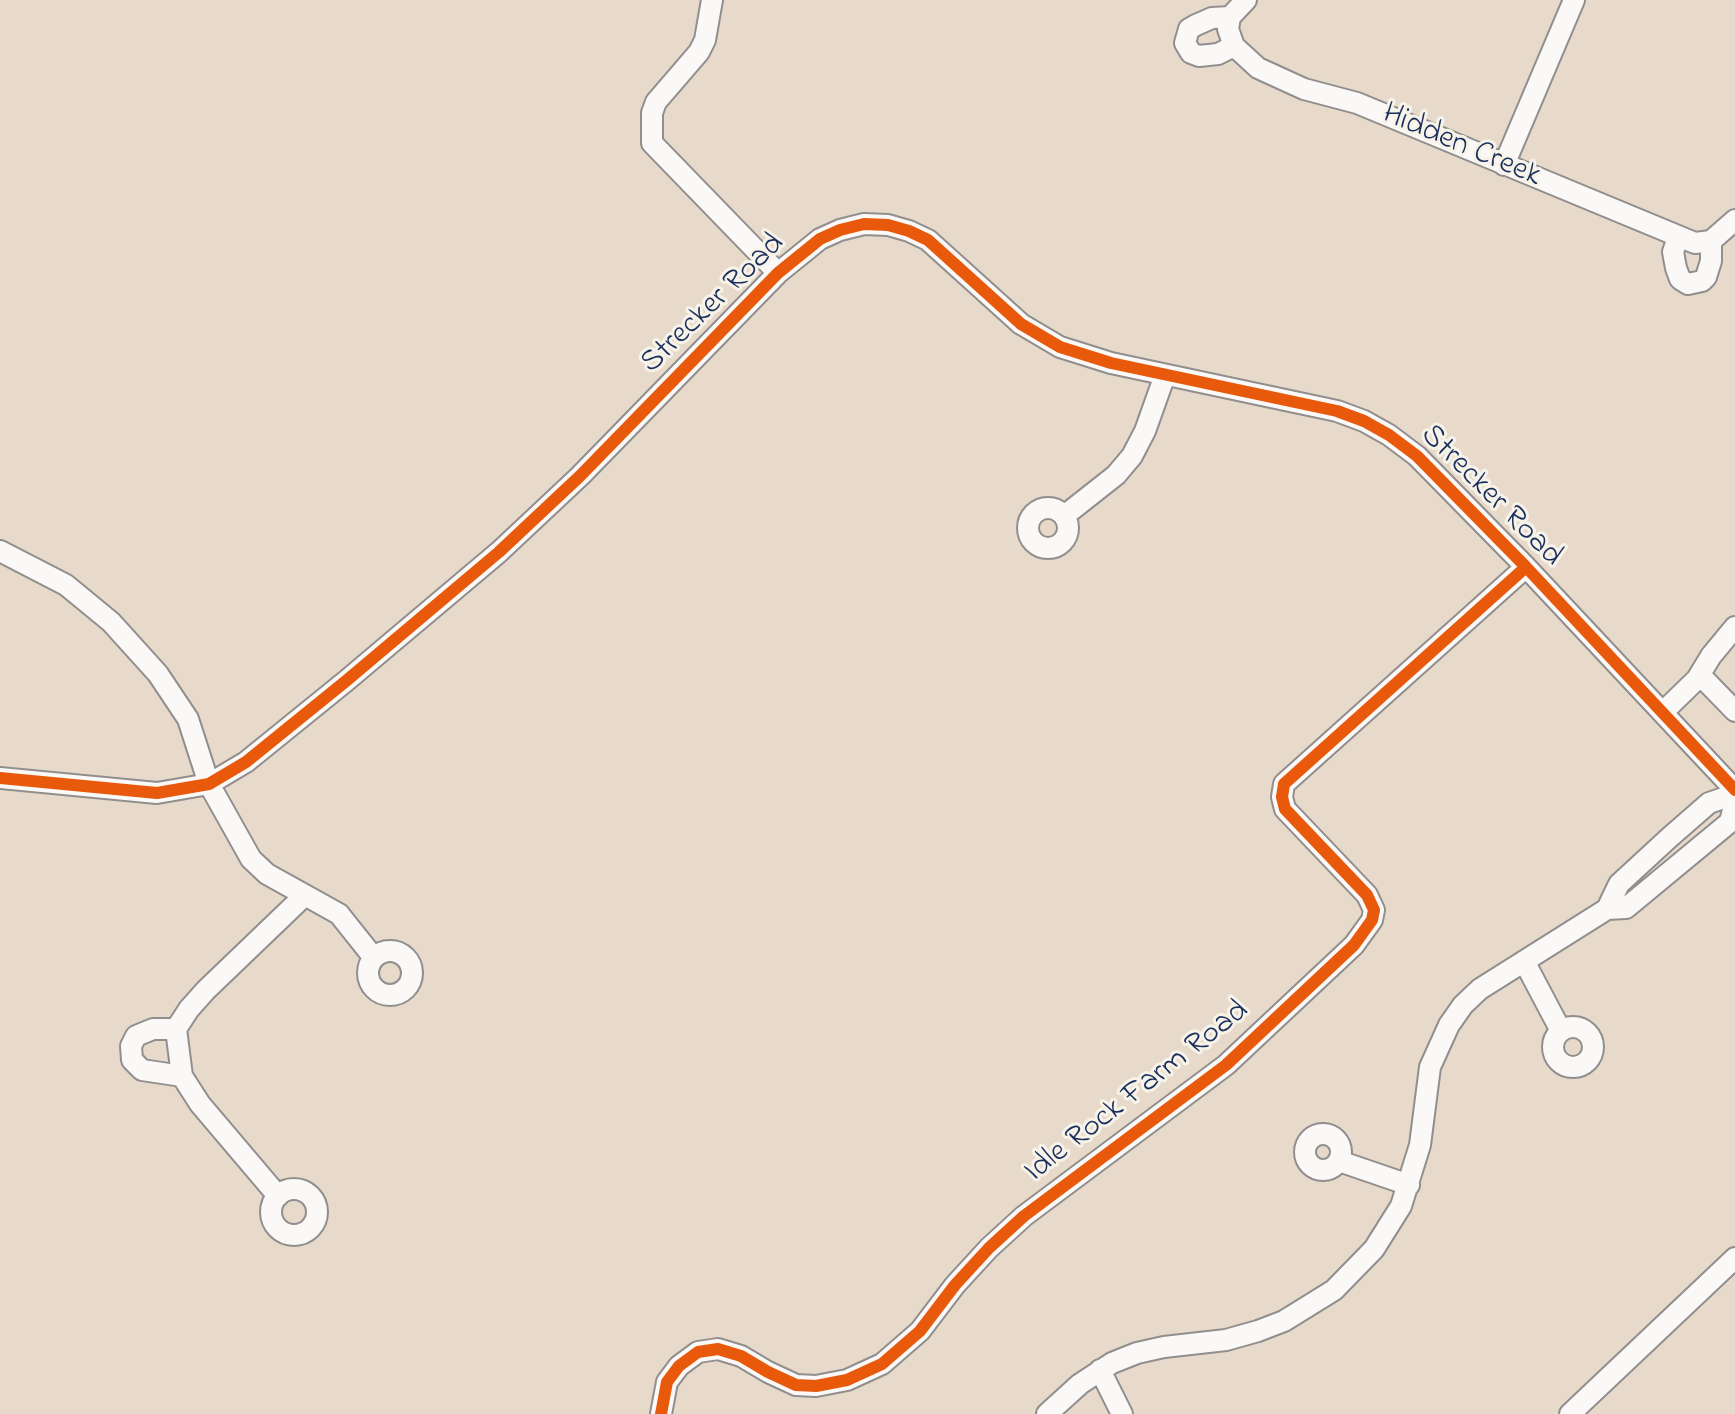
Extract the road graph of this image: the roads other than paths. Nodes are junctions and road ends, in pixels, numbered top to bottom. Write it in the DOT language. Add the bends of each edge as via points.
graph roads {
  1 [pos="712,0"];
  2 [pos="1246,0"];
  3 [pos="1574,0"];
  4 [pos="1504,165"];
  5 [pos="1735,220"];
  6 [pos="1678,237"];
  7 [pos="1711,241"];
  8 [pos="778,273"];
  9 [pos="1165,375"];
  10 [pos="1064,516"];
  11 [pos="0,551"];
  12 [pos="1526,567"];
  13 [pos="1735,627"];
  14 [pos="1700,675"];
  15 [pos="1735,711"];
  16 [pos="1663,712"];
  17 [pos="0,778"];
  18 [pos="209,784"];
  19 [pos="1735,792"];
  20 [pos="1735,802"];
  21 [pos="304,896"];
  22 [pos="1607,909"];
  23 [pos="374,958"];
  24 [pos="1524,961"];
  25 [pos="176,1029"];
  26 [pos="1561,1031"];
  27 [pos="182,1076"];
  28 [pos="1339,1161"];
  29 [pos="1409,1185"];
  30 [pos="278,1196"];
  31 [pos="1735,1258"];
  32 [pos="1100,1370"];
  33 [pos="661,1414"];
  34 [pos="1047,1414"];
  35 [pos="1122,1414"];
  36 [pos="1570,1414"];
  1 -- 8 [label="street" via="699,52 656,102 652,143"];
  2 -- 4 [label="street, Hidden Creek" via="1231,31 1258,68"];
  3 -- 4 [label="street"];
  4 -- 6 [label="street, Hidden Creek"];
  5 -- 7 [label="street"];
  6 -- 7 [label="street, Hidden Creek"];
  6 -- 7 [label="street" via="1673,252 1676,268 1688,284 1706,277"];
  8 -- 9 [label="street, Strecker Road" via="820,239 840,230 888,225 928,240 1021,324 1060,347"];
  8 -- 18 [label="street, Strecker Road" via="499,552 282,734"];
  9 -- 10 [label="street" via="1132,456"];
  9 -- 12 [label="street, Strecker Road" via="1364,421 1417,456"];
  11 -- 18 [label="street" via="66,585 111,622 158,674 188,719"];
  12 -- 16 [label="street, Strecker Road"];
  12 -- 33 [label="street, Idle Rock Farm Road" via="1284,784 1285,809 1367,895 1374,910 1354,945 1226,1065 1024,1216 981,1257 920,1331 882,1364 847,1380 796,1385 741,1356 718,1349 698,1352 667,1382"];
  13 -- 14 [label="street"];
  14 -- 15 [label="street"];
  14 -- 16 [label="street"];
  16 -- 19 [label="street, Strecker Road"];
  17 -- 18 [label="street, Strecker Road" via="157,793"];
  18 -- 21 [label="street" via="251,859"];
  19 -- 22 [label="street" via="1709,803 1670,837 1619,884"];
  20 -- 22 [label="street" via="1730,822 1626,908"];
  21 -- 23 [label="street" via="339,914"];
  21 -- 25 [label="street" via="206,990"];
  22 -- 24 [label="street"];
  24 -- 26 [label="street"];
  24 -- 29 [label="street" via="1463,1005 1437,1047"];
  25 -- 27 [label="street"];
  25 -- 27 [label="street" via="136,1036 132,1060 142,1070"];
  27 -- 30 [label="street"];
  28 -- 29 [label="street"];
  29 -- 32 [label="street" via="1374,1249 1310,1307 1258,1331 1137,1353"];
  31 -- 36 [label="street"];
  32 -- 34 [label="street"];
  32 -- 35 [label="street"];
}
